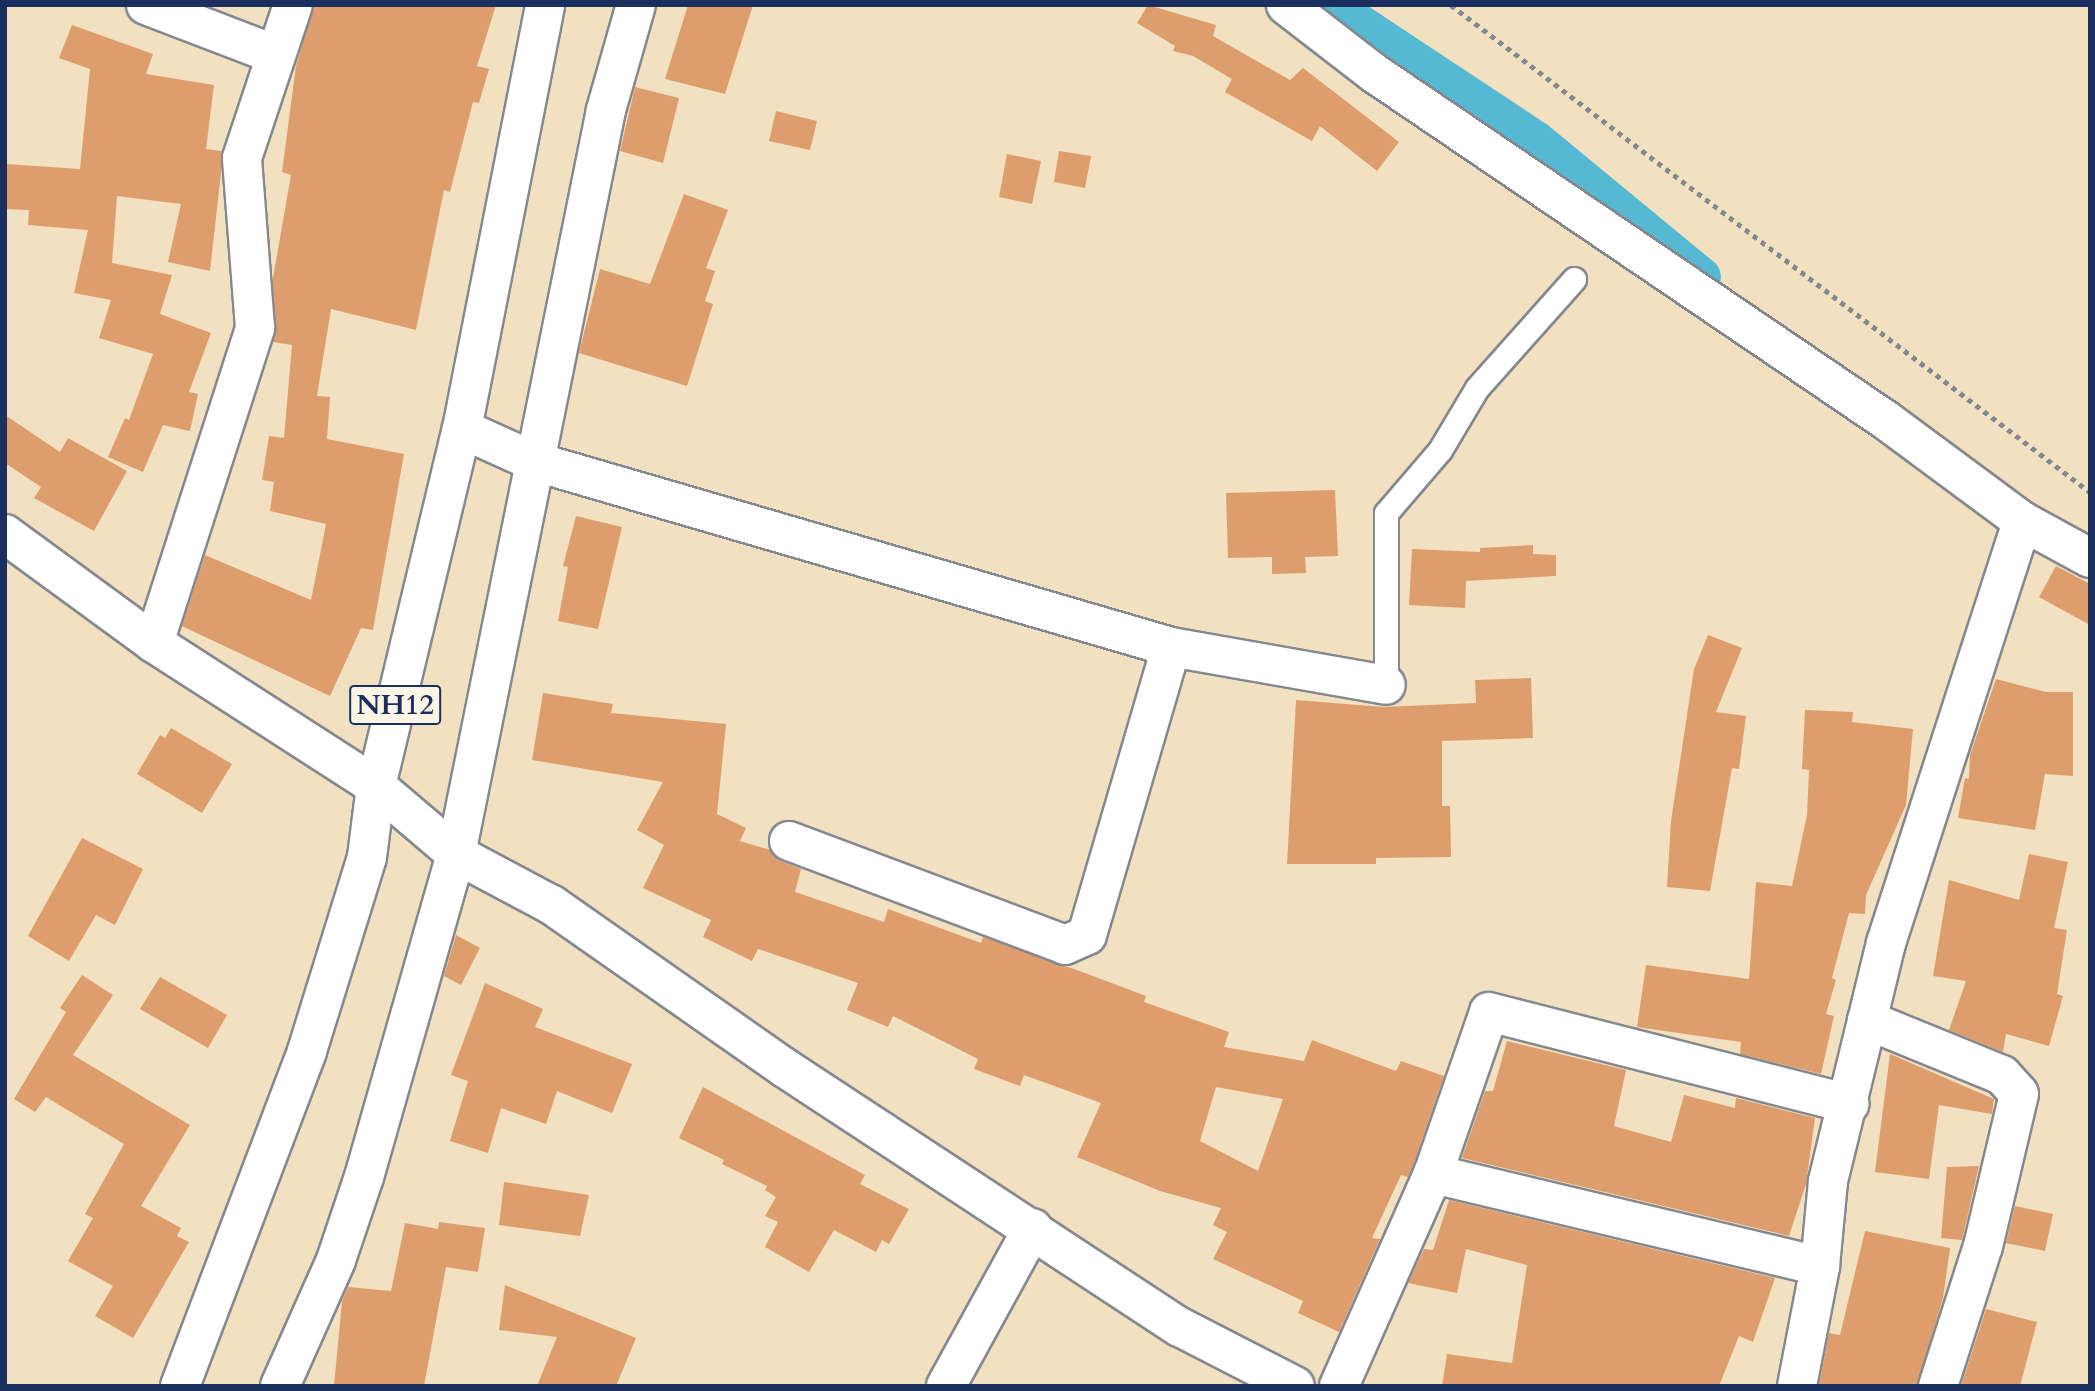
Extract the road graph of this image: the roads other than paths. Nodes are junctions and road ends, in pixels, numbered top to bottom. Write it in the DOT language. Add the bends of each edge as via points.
graph roads {
  1 [pos="146,5"];
  2 [pos="293,5"];
  3 [pos="545,5"];
  4 [pos="636,5"];
  5 [pos="1286,5"];
  6 [pos="276,55"];
  7 [pos="1574,279"];
  8 [pos="462,429"];
  9 [pos="533,461"];
  10 [pos="2022,521"];
  11 [pos="5,534"];
  12 [pos="2090,558"];
  13 [pos="154,643"];
  14 [pos="1171,647"];
  15 [pos="1385,685"];
  16 [pos="376,786"];
  17 [pos="789,841"];
  18 [pos="457,854"];
  19 [pos="1867,1020"];
  20 [pos="1849,1104"];
  21 [pos="1433,1174"];
  22 [pos="1033,1228"];
  23 [pos="1820,1265"];
  24 [pos="180,1386"];
  25 [pos="280,1386"];
  26 [pos="946,1386"];
  27 [pos="1295,1386"];
  28 [pos="1339,1386"];
  29 [pos="1797,1386"];
  30 [pos="1938,1386"];
  1 -- 6 [label="main road"];
  2 -- 6 [label="main road"];
  3 -- 8 [label="main road, NH12"];
  4 -- 9 [label="main road, NH12" via="606,110"];
  5 -- 10 [label="main road" via="1374,73 1887,421"];
  6 -- 13 [label="main road" via="242,158 255,328"];
  7 -- 15 [label="lane" via="1477,388 1440,450 1385,513"];
  8 -- 9 [label="main road"];
  8 -- 16 [label="main road, NH12"];
  9 -- 14 [label="main road"];
  9 -- 18 [label="main road, NH12"];
  10 -- 12 [label="main road"];
  10 -- 19 [label="main road" via="1886,943"];
  11 -- 13 [label="main road"];
  13 -- 16 [label="main road"];
  14 -- 15 [label="main road"];
  14 -- 17 [label="main road" via="1087,935 1065,945"];
  16 -- 18 [label="main road"];
  16 -- 24 [label="main road, NH12" via="367,857 307,1051"];
  18 -- 22 [label="main road" via="552,905 785,1068"];
  18 -- 25 [label="main road, NH12" via="356,1200 336,1260"];
  19 -- 20 [label="main road"];
  19 -- 30 [label="main road" via="2002,1075 2019,1094 1983,1246"];
  20 -- 21 [label="main road" via="1489,1012"];
  20 -- 23 [label="main road" via="1828,1181"];
  21 -- 23 [label="main road"];
  21 -- 28 [label="main road"];
  22 -- 26 [label="main road"];
  22 -- 27 [label="main road" via="1180,1327"];
  23 -- 29 [label="main road"];
}
